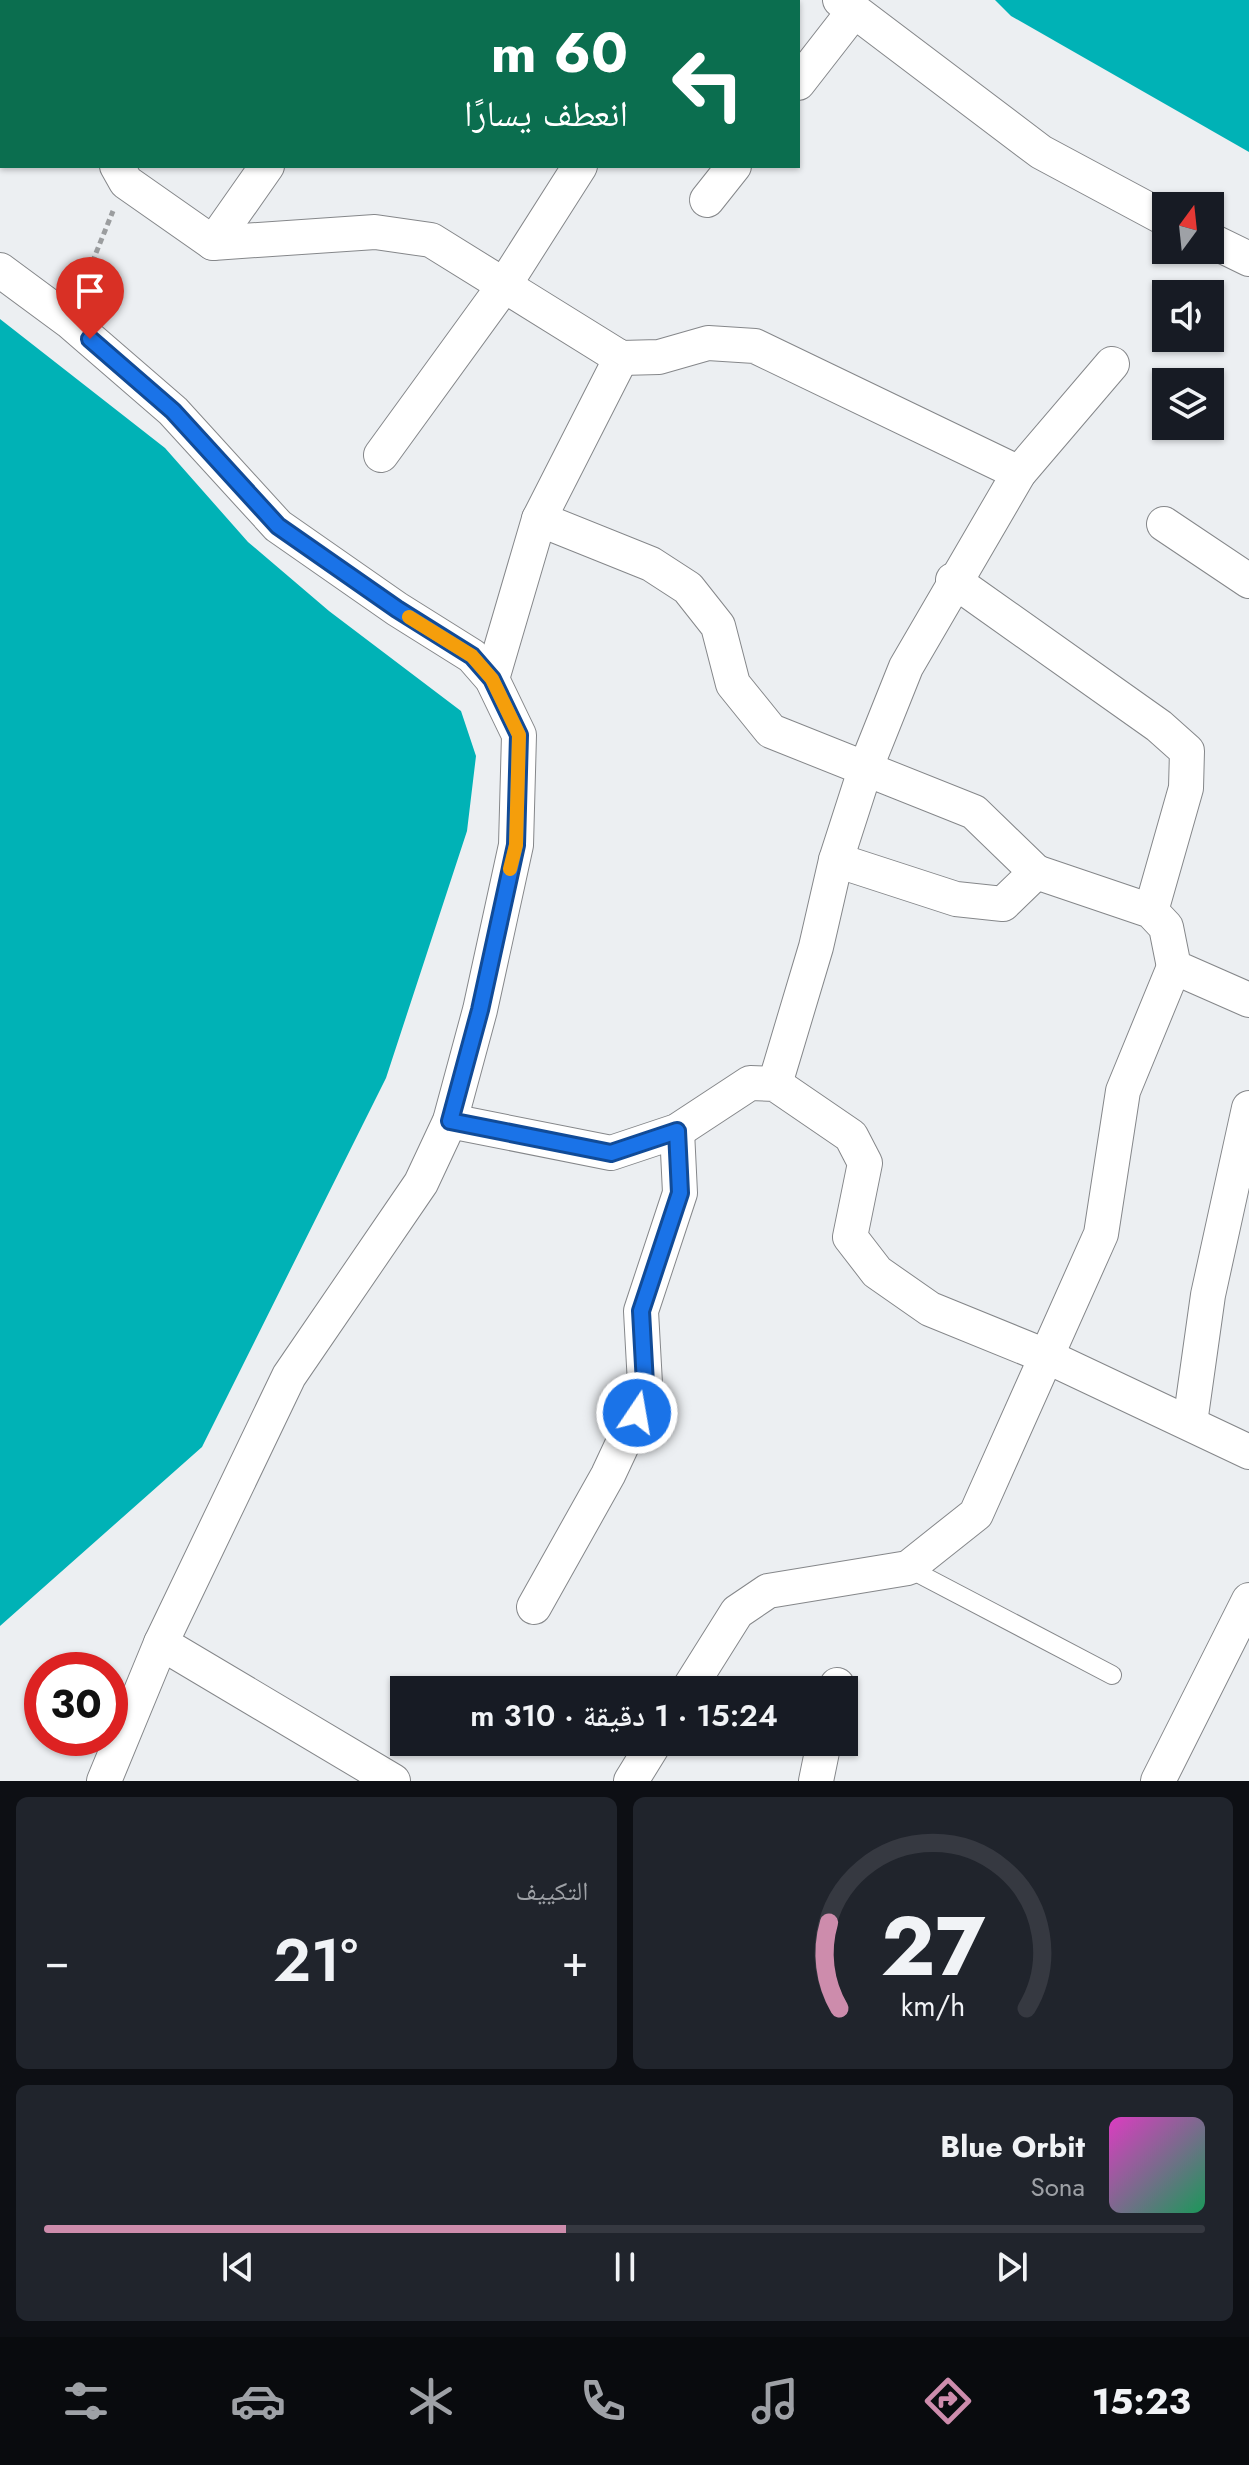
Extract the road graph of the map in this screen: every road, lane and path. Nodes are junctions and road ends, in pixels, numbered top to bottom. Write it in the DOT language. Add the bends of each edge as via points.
graph roads {
  1 [pos="847,5"];
  2 [pos="800,80"];
  3 [pos="266,168"];
  4 [pos="579,168"];
  5 [pos="732,168"];
  6 [pos="121,174"];
  7 [pos="707,200"];
  8 [pos="1152,211"];
  9 [pos="213,243"];
  10 [pos="1224,247"];
  11 [pos="1249,259"];
  12 [pos="0,270"];
  13 [pos="503,287"];
  14 [pos="69,321"];
  15 [pos="621,358"];
  16 [pos="1112,364"];
  17 [pos="381,455"];
  18 [pos="1019,473"];
  19 [pos="539,519"];
  20 [pos="1164,524"];
  21 [pos="953,580"];
  22 [pos="1249,581"];
  23 [pos="492,679"];
  24 [pos="866,767"];
  25 [pos="836,860"];
  26 [pos="1036,872"];
  27 [pos="1151,911"];
  28 [pos="1174,967"];
  29 [pos="1249,1000"];
  30 [pos="775,1084"];
  31 [pos="1249,1108"];
  32 [pos="450,1121"];
  33 [pos="677,1131"];
  34 [pos="1238,1203"];
  35 [pos="1048,1357"];
  36 [pos="1190,1423"];
  37 [pos="1249,1452"];
  38 [pos="908,1568"];
  39 [pos="1249,1600"];
  40 [pos="534,1607"];
  41 [pos="161,1643"];
  42 [pos="1112,1675"];
  43 [pos="697,1676"];
  44 [pos="646,1756"];
  45 [pos="821,1756"];
  46 [pos="104,1781"];
  47 [pos="393,1781"];
  48 [pos="631,1781"];
  49 [pos="816,1781"];
  50 [pos="1158,1781"];
  1 -- 2 [label="street"];
  1 -- 8 [label="street" via="1041,152"];
  3 -- 9 [label="street"];
  4 -- 13 [label="street"];
  5 -- 7 [label="street"];
  6 -- 9 [label="street"];
  6 -- 14 [label="path"];
  9 -- 13 [label="street" via="375,232 431,240"];
  10 -- 11 [label="street"];
  12 -- 14 [label="street"];
  13 -- 15 [label="street"];
  13 -- 17 [label="street"];
  14 -- 23 [label="street" via="173,411 278,526 472,656"];
  15 -- 18 [label="street" via="659,357 708,343 755,346"];
  15 -- 19 [label="street"];
  16 -- 18 [label="street"];
  18 -- 21 [label="street"];
  19 -- 23 [label="street"];
  19 -- 24 [label="street" via="651,564 688,588 718,626 733,684 771,731"];
  20 -- 22 [label="street"];
  21 -- 24 [label="street" via="906,667"];
  21 -- 27 [label="street" via="1187,751 1186,788"];
  23 -- 32 [label="street" via="519,735 516,845"];
  24 -- 25 [label="street"];
  24 -- 26 [label="street" via="974,812"];
  25 -- 26 [label="street" via="956,899 1003,904"];
  25 -- 30 [label="street"];
  26 -- 27 [label="street"];
  27 -- 28 [label="street" via="1166,927"];
  28 -- 29 [label="street"];
  28 -- 35 [label="street" via="1123,1091 1101,1234"];
  30 -- 33 [label="street" via="750,1083"];
  30 -- 35 [label="street" via="851,1136 865,1163 850,1237 877,1272 930,1309"];
  31 -- 34 [label="street"];
  32 -- 33 [label="street" via="611,1153"];
  32 -- 41 [label="street" via="421,1183 289,1376"];
  33 -- 40 [label="street" via="680,1193 641,1311 645,1384 637,1413"];
  34 -- 36 [label="street" via="1208,1295"];
  35 -- 36 [label="street"];
  35 -- 38 [label="street" via="976,1514"];
  36 -- 37 [label="street"];
  38 -- 42 [label="lane"];
  38 -- 43 [label="street" via="768,1591 737,1612"];
  39 -- 50 [label="street"];
  41 -- 46 [label="street"];
  41 -- 47 [label="street"];
  44 -- 48 [label="street"];
  45 -- 49 [label="street"];
}
